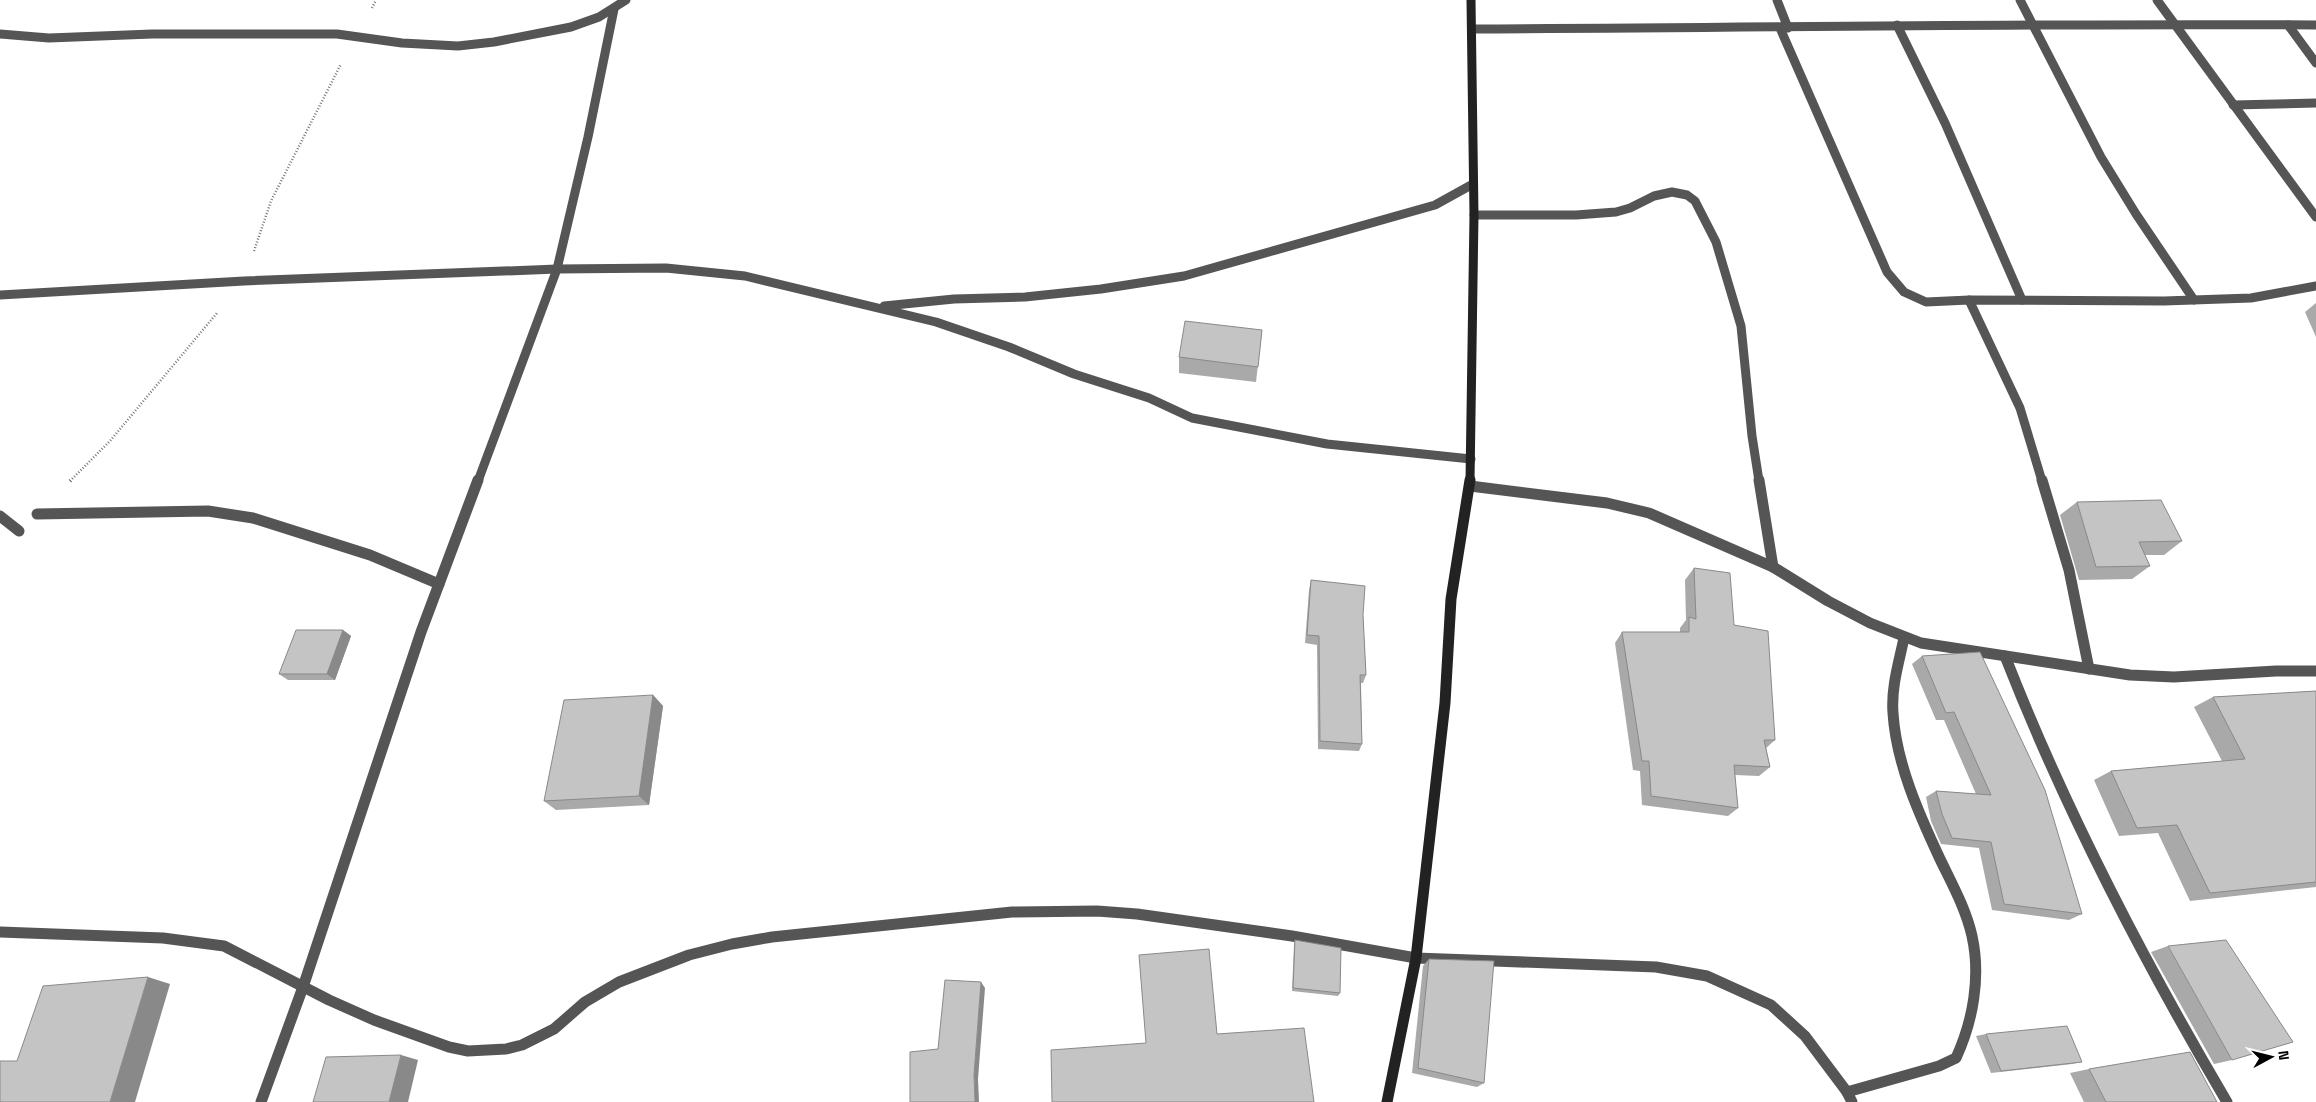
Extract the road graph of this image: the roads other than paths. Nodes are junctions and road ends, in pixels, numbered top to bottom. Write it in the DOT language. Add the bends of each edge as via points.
graph roads {
  1 [pos="626,0"];
  2 [pos="1471,0"];
  3 [pos="1777,0"];
  4 [pos="2020,0"];
  5 [pos="2157,0"];
  6 [pos="614,9"];
  7 [pos="2034,24"];
  8 [pos="1898,25"];
  9 [pos="2175,25"];
  10 [pos="2288,25"];
  11 [pos="2316,26"];
  12 [pos="1472,28"];
  13 [pos="1784,28"];
  14 [pos="0,34"];
  15 [pos="2316,63"];
  16 [pos="2316,103"];
  17 [pos="2233,105"];
  18 [pos="1473,184"];
  19 [pos="1474,214"];
  20 [pos="2316,217"];
  21 [pos="556,269"];
  22 [pos="2316,286"];
  23 [pos="0,295"];
  24 [pos="1969,300"];
  25 [pos="2022,300"];
  26 [pos="2194,300"];
  27 [pos="876,307"];
  28 [pos="1471,458"];
  29 [pos="1470,486"];
  30 [pos="37,514"];
  31 [pos="0,516"];
  32 [pos="19,531"];
  33 [pos="1773,567"];
  34 [pos="439,584"];
  35 [pos="1904,638"];
  36 [pos="2005,656"];
  37 [pos="2089,669"];
  38 [pos="2316,672"];
  39 [pos="0,932"];
  40 [pos="1416,958"];
  41 [pos="303,987"];
  42 [pos="1850,1097"];
  43 [pos="261,1102"];
  44 [pos="1387,1102"];
  45 [pos="2227,1102"];
  1 -- 6 [label="street"];
  2 -- 12 [label="street"];
  3 -- 13 [label="street"];
  4 -- 7 [label="street"];
  5 -- 9 [label="street"];
  6 -- 14 [label="street" via="571,27 475,45 441,46 337,34 175,33 49,38"];
  6 -- 21 [label="street" via="586,146"];
  7 -- 8 [label="street"];
  7 -- 9 [label="street"];
  7 -- 26 [label="street" via="2101,157"];
  8 -- 13 [label="street"];
  8 -- 25 [label="street" via="1945,123"];
  9 -- 10 [label="street"];
  9 -- 17 [label="street"];
  10 -- 11 [label="street"];
  10 -- 15 [label="street"];
  12 -- 13 [label="street"];
  12 -- 18 [label="street"];
  13 -- 24 [label="street" via="1845,178 1892,281 1921,302"];
  16 -- 17 [label="street"];
  17 -- 20 [label="street"];
  18 -- 19 [label="street"];
  18 -- 27 [label="street" via="1435,204 1184,276 1044,295"];
  19 -- 28 [label="street"];
  19 -- 33 [label="street" via="1616,212 1672,192 1696,201 1716,242 1742,326 1752,436"];
  21 -- 23 [label="street" via="244,281"];
  21 -- 27 [label="street" via="666,268 745,276"];
  21 -- 34 [label="street"];
  22 -- 26 [label="street" via="2251,298"];
  24 -- 25 [label="street"];
  24 -- 37 [label="street" via="2020,408 2069,570"];
  25 -- 26 [label="street"];
  27 -- 28 [label="street" via="936,322 1009,347 1074,374 1149,398 1192,418 1327,444"];
  28 -- 29 [label="street"];
  29 -- 33 [label="street" via="1607,503 1649,513"];
  29 -- 40 [label="street" via="1451,599 1445,703"];
  30 -- 34 [label="street" via="208,511 253,518 370,555"];
  31 -- 32 [label="street"];
  33 -- 35 [label="street" via="1828,601"];
  34 -- 41 [label="street"];
  35 -- 36 [label="street"];
  35 -- 42 [label="street" via="1893,693 1893,721 1900,756 1916,804 1963,910 1974,946 1975,984 1969,1022 1956,1058"];
  36 -- 37 [label="street"];
  36 -- 45 [label="street" via="2032,728 2078,831 2188,1037"];
  37 -- 38 [label="street" via="2174,677"];
  39 -- 41 [label="street" via="162,938 224,946"];
  40 -- 41 [label="street" via="1137,914 1012,912 732,944 689,955 620,982 586,1002 554,1029 522,1045 506,1049 468,1050 449,1047 374,1020"];
  40 -- 42 [label="street" via="1656,966 1707,976 1771,1005 1805,1036"];
  40 -- 44 [label="street"];
  41 -- 43 [label="street"];
}
